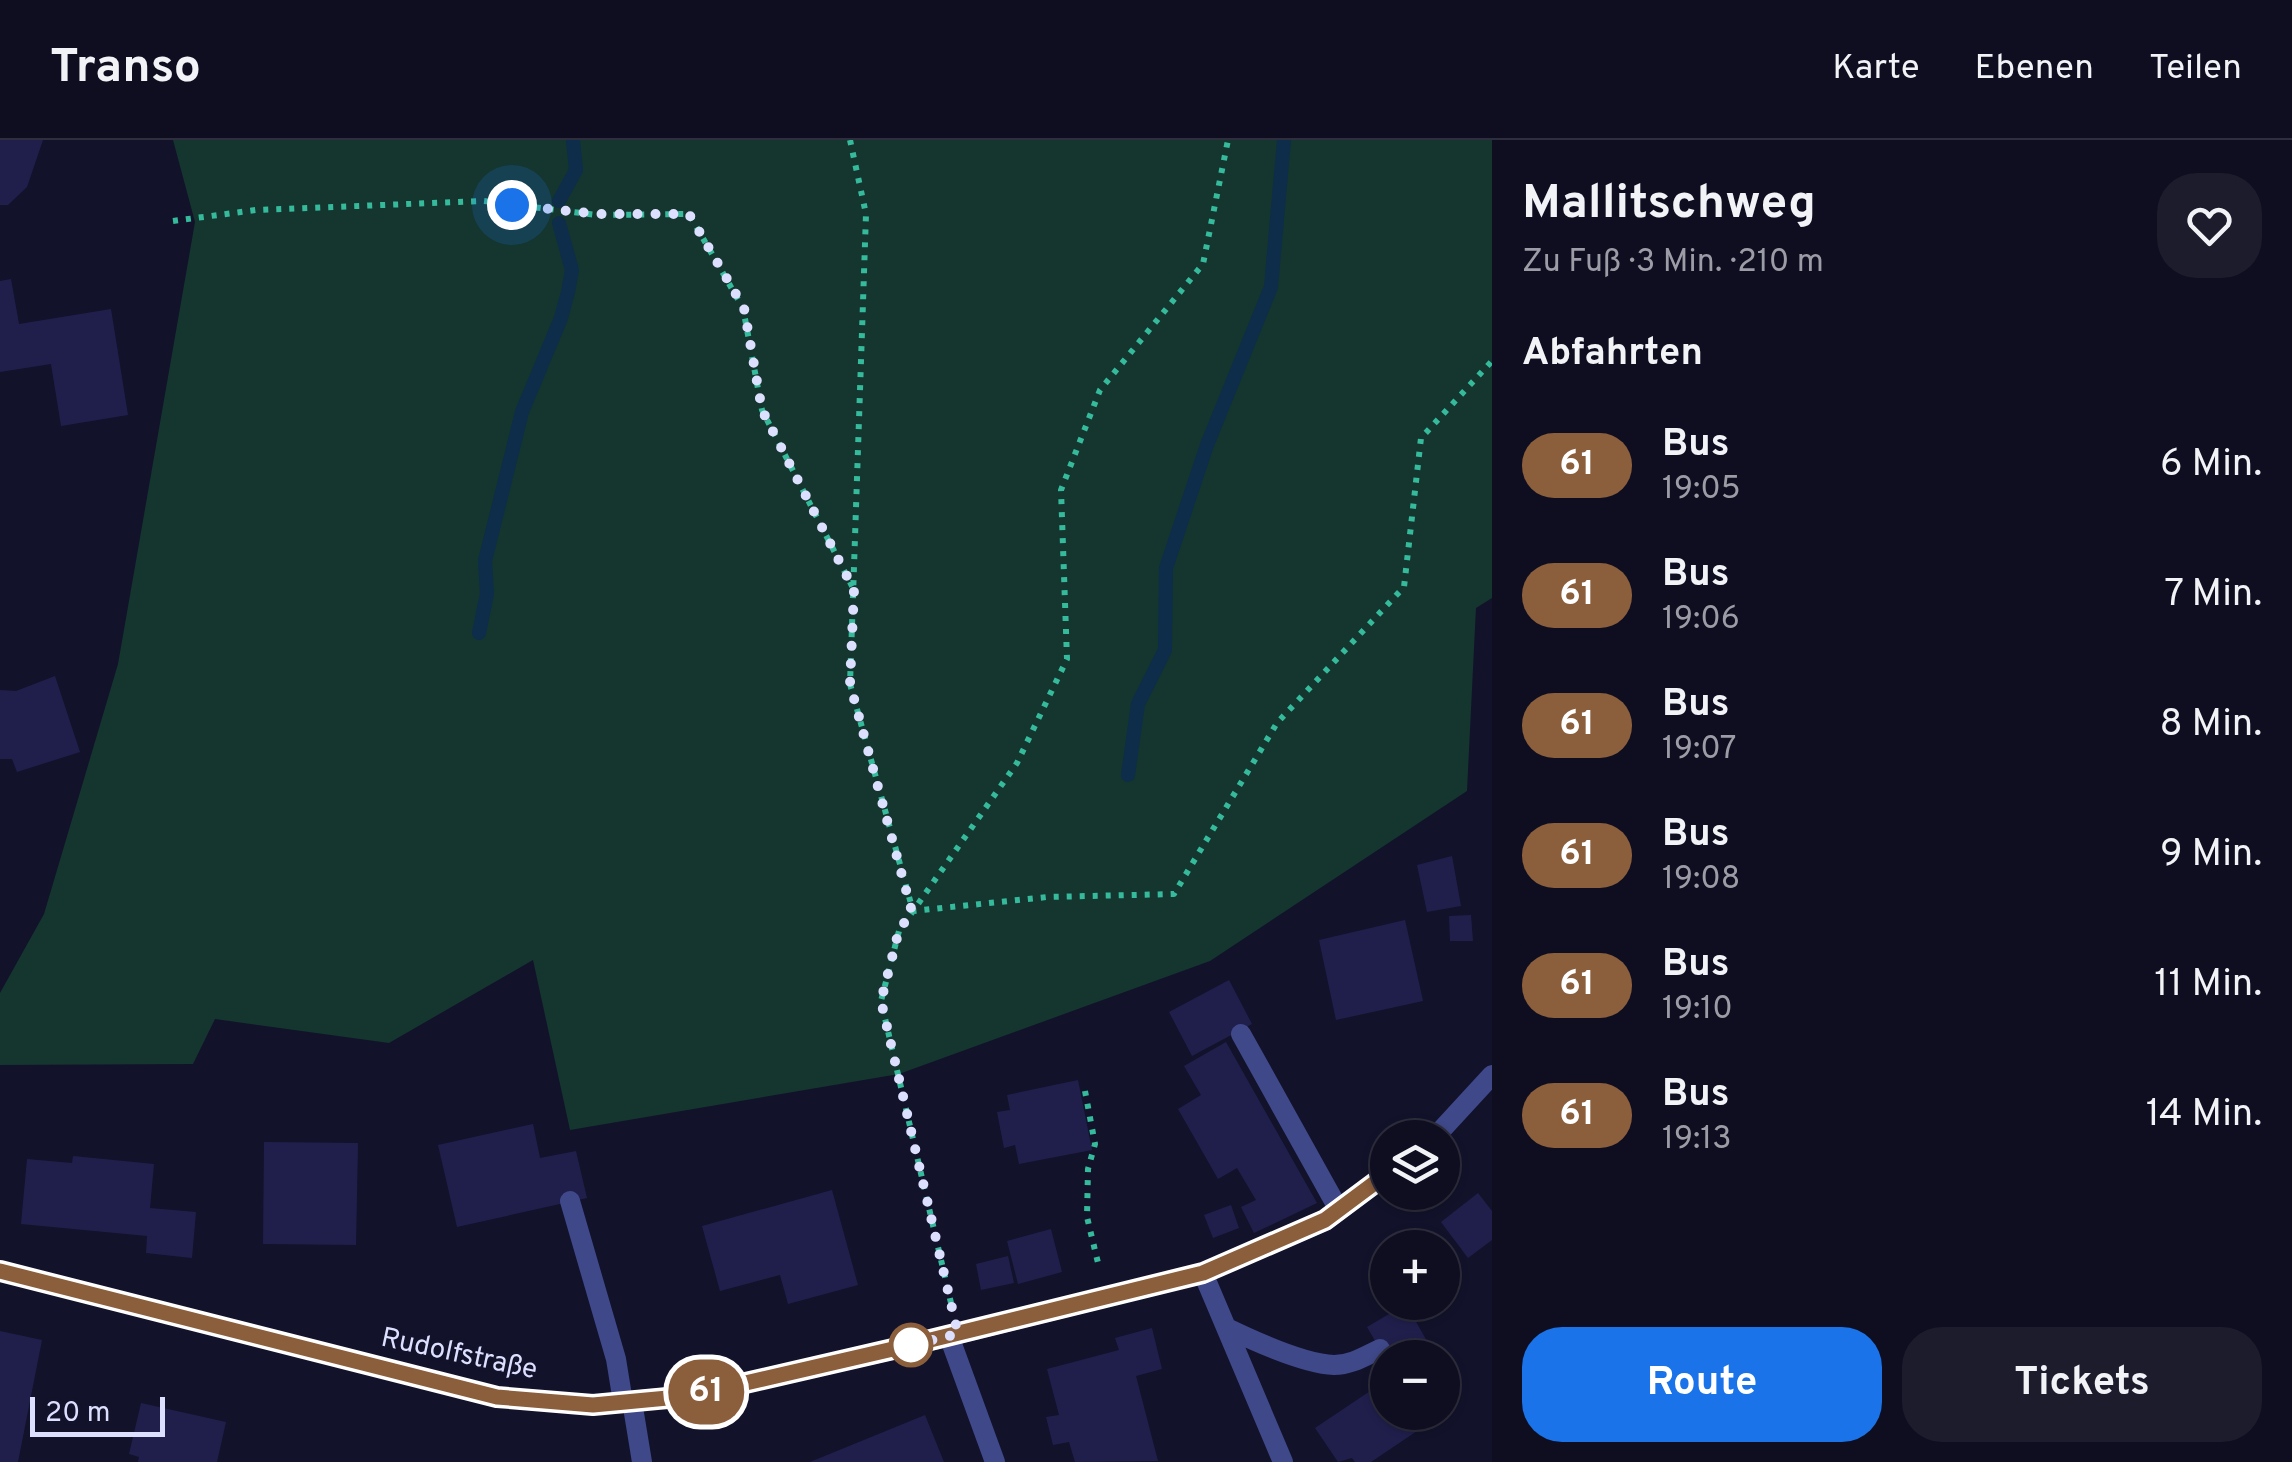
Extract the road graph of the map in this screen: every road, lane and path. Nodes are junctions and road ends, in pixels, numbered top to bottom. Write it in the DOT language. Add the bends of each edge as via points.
graph roads {
  1 [pos="850,140"];
  2 [pos="1228,140"];
  3 [pos="172,220"];
  4 [pos="1492,361"];
  5 [pos="854,590"];
  6 [pos="912,912"];
  7 [pos="1241,1034"];
  8 [pos="1492,1075"];
  9 [pos="1086,1092"];
  10 [pos="1451,1120"];
  11 [pos="1370,1187"];
  12 [pos="570,1202"];
  13 [pos="1339,1210"];
  14 [pos="0,1271"];
  15 [pos="1203,1273"];
  16 [pos="1108,1296"];
  17 [pos="1226,1328"];
  18 [pos="954,1335"];
  19 [pos="1370,1355"];
  20 [pos="628,1401"];
  21 [pos="642,1462"];
  22 [pos="995,1462"];
  23 [pos="1282,1462"];
  1 -- 5 [label="path" via="866,214"];
  2 -- 6 [label="path" via="1202,264 1100,390 1061,490 1067,659 1017,763"];
  3 -- 5 [label="path" via="484,201 597,214 689,214 744,308 762,410"];
  4 -- 6 [label="path" via="1421,438 1404,588 1277,723 1174,894 1047,897"];
  5 -- 6 [label="path" via="850,684"];
  6 -- 18 [label="path" via="899,930 881,1001"];
  7 -- 13 [label="street"];
  8 -- 10 [label="street"];
  9 -- 16 [label="path" via="1095,1144 1087,1217"];
  11 -- 13 [label="street, Rudolfstraße"];
  12 -- 20 [label="street"];
  13 -- 15 [label="street, Rudolfstraße"];
  14 -- 20 [label="street, Rudolfstraße" via="497,1397 593,1405"];
  15 -- 16 [label="street, Rudolfstraße"];
  15 -- 17 [label="street"];
  16 -- 18 [label="street, Rudolfstraße"];
  17 -- 19 [label="street" via="1332,1365"];
  17 -- 23 [label="street"];
  18 -- 20 [label="street, Rudolfstraße" via="689,1396"];
  18 -- 22 [label="street"];
  20 -- 21 [label="street"];
}
